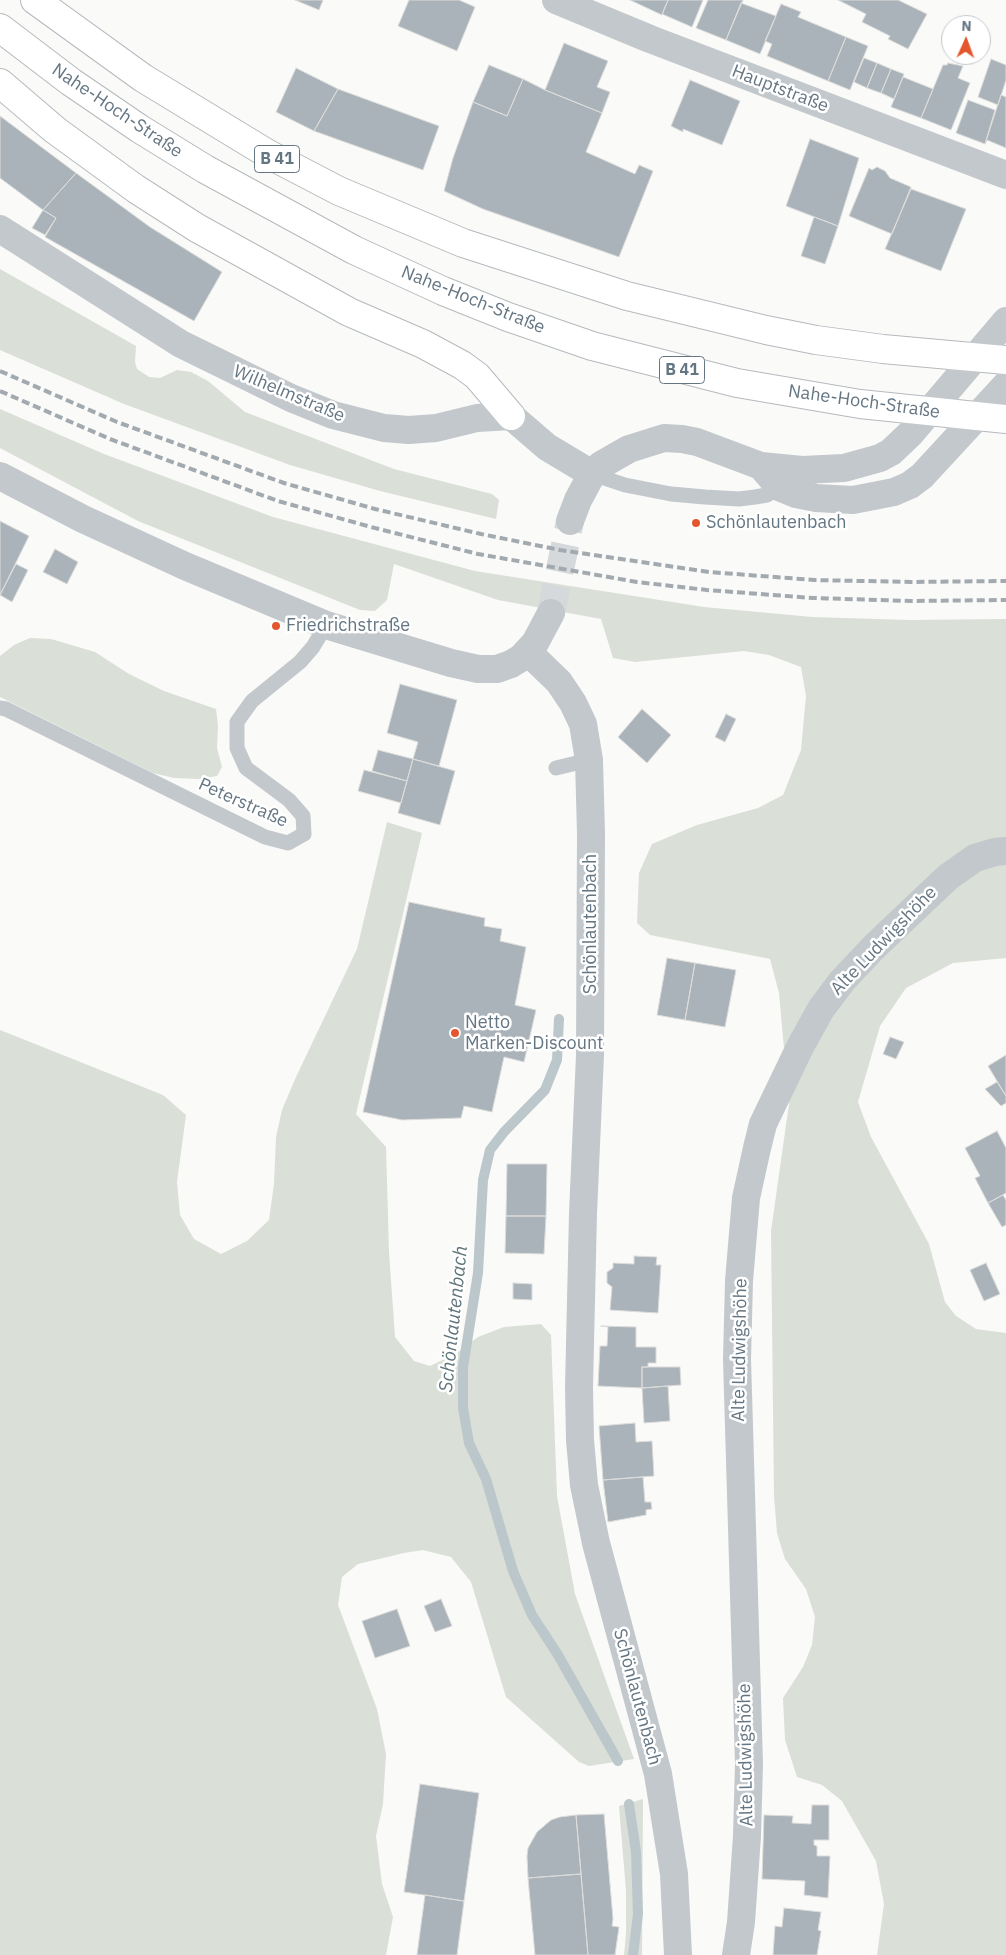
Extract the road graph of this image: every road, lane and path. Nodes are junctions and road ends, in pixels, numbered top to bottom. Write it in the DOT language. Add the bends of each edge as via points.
graph roads {
  1 [pos="35,0"];
  2 [pos="556,0"];
  3 [pos="0,28"];
  4 [pos="0,83"];
  5 [pos="1006,175"];
  6 [pos="0,229"];
  7 [pos="1006,321"];
  8 [pos="975,358"];
  9 [pos="1006,360"];
  10 [pos="1006,385"];
  11 [pos="929,412"];
  12 [pos="511,416"];
  13 [pos="978,416"];
  14 [pos="1006,419"];
  15 [pos="761,466"];
  16 [pos="592,474"];
  17 [pos="0,476"];
  18 [pos="779,487"];
  19 [pos="570,521"];
  20 [pos="551,613"];
  21 [pos="326,625"];
  22 [pos="528,652"];
  23 [pos="0,708"];
  24 [pos="589,760"];
  25 [pos="556,768"];
  26 [pos="1006,852"];
  27 [pos="678,1955"];
  28 [pos="736,1955"];
  1 -- 8 [label="main road, B 41" via="143,78 268,154 339,191 463,243 627,296 766,330 873,348"];
  2 -- 5 [label="street, Hauptstraße"];
  3 -- 11 [label="main road, Nahe-Hoch-Straße / B 41" via="78,87 205,169 354,250 444,291 592,346 676,368 816,397"];
  4 -- 12 [label="main road" via="55,130 136,189 197,228 349,312 462,365"];
  6 -- 12 [label="street, Wilhelmstraße" via="181,344 333,415 384,428 409,430 436,428 477,418"];
  7 -- 8 [label="street"];
  8 -- 9 [label="main road, B 41"];
  8 -- 11 [label="street"];
  10 -- 13 [label="street"];
  11 -- 13 [label="main road, Nahe-Hoch-Straße / B 41"];
  11 -- 15 [label="street" via="891,452 864,464 824,470"];
  12 -- 16 [label="street" via="547,447"];
  13 -- 14 [label="main road, Nahe-Hoch-Straße / B 41"];
  13 -- 18 [label="street" via="922,476 894,492 836,500 796,494"];
  15 -- 16 [label="street" via="697,442 664,438 622,452"];
  15 -- 18 [label="street"];
  16 -- 18 [label="lane" via="671,494 705,497 755,497 768,495"];
  16 -- 19 [label="street"];
  17 -- 21 [label="street" via="177,562"];
  20 -- 22 [label="street" via="544,630"];
  21 -- 22 [label="street" via="478,669 511,664"];
  21 -- 23 [label="lane, Peterstraße" via="300,662 252,701 237,722 237,748 246,768 289,800 303,816 304,834 288,843 266,837"];
  22 -- 24 [label="street, Schönlautenbach" via="559,682 573,703 583,724"];
  24 -- 25 [label="lane"];
  24 -- 27 [label="street, Schönlautenbach" via="590,1045 582,1242 580,1440 584,1485 596,1543 658,1774 674,1874"];
  26 -- 28 [label="street, Alte Ludwigshöhe" via="975,858 948,877 842,980 800,1047 764,1124 746,1198 739,1281 737,1359 749,1764 747,1836"];
}
